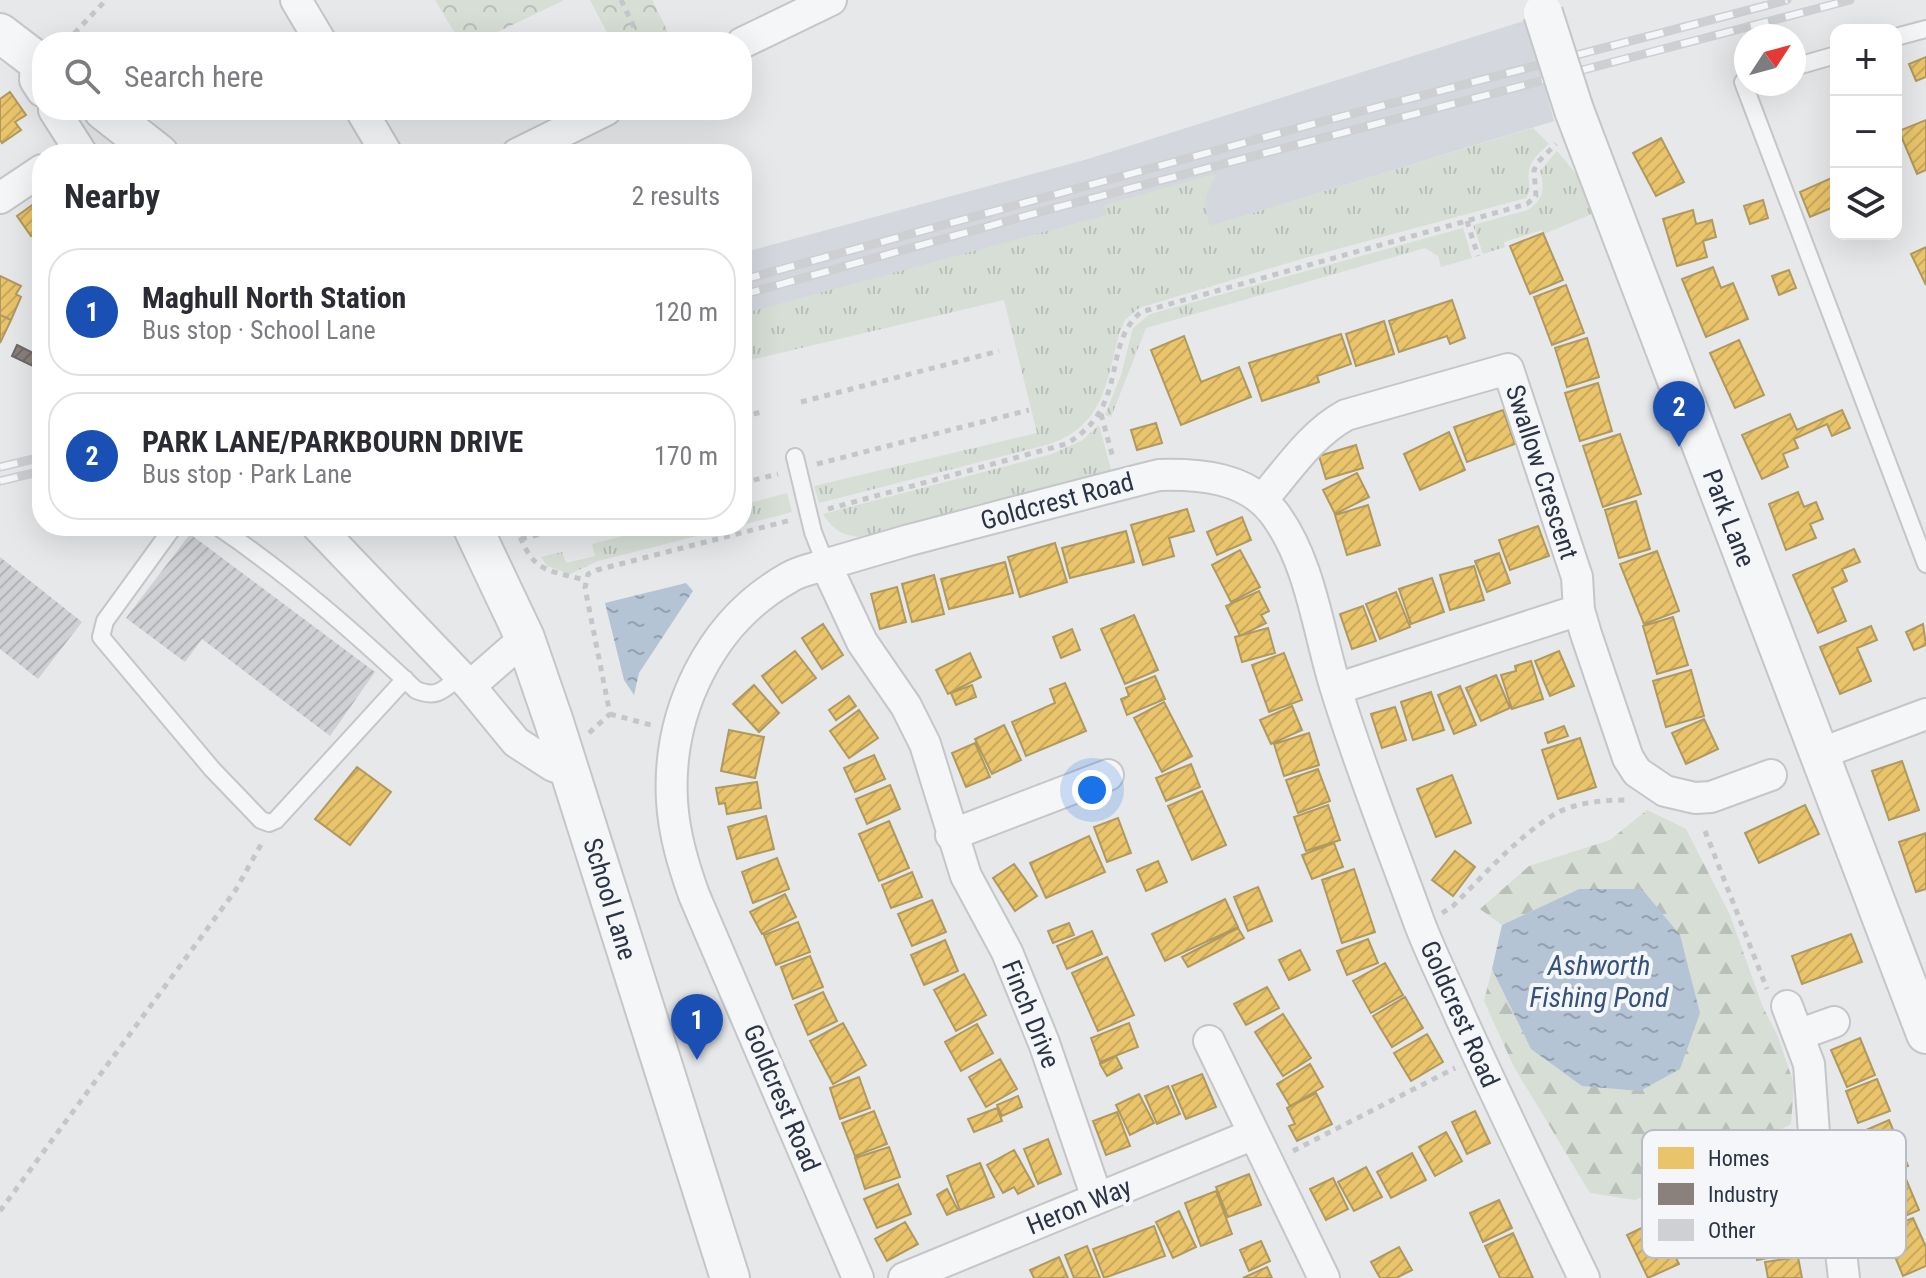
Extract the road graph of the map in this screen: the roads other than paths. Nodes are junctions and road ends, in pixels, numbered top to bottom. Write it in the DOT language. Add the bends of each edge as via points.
graph roads {
  1 [pos="296,0"];
  2 [pos="831,0"];
  3 [pos="1541,6"];
  4 [pos="1926,29"];
  5 [pos="315,32"];
  6 [pos="0,33"];
  7 [pos="1902,35"];
  8 [pos="752,38"];
  9 [pos="32,54"];
  10 [pos="1830,57"];
  11 [pos="1806,64"];
  12 [pos="1748,96"];
  13 [pos="59,120"];
  14 [pos="116,120"];
  15 [pos="367,120"];
  16 [pos="586,120"];
  17 [pos="71,144"];
  18 [pos="146,144"];
  19 [pos="381,144"];
  20 [pos="537,144"];
  21 [pos="32,177"];
  22 [pos="0,198"];
  23 [pos="795,457"];
  24 [pos="1262,500"];
  25 [pos="167,536"];
  26 [pos="231,536"];
  27 [pos="327,536"];
  28 [pos="477,536"];
  29 [pos="1926,564"];
  30 [pos="826,565"];
  31 [pos="1579,610"];
  32 [pos="525,638"];
  33 [pos="405,679"];
  34 [pos="465,681"];
  35 [pos="1336,689"];
  36 [pos="1926,714"];
  37 [pos="1819,754"];
  38 [pos="565,757"];
  39 [pos="1108,775"];
  40 [pos="1771,775"];
  41 [pos="951,835"];
  42 [pos="1777,998"];
  43 [pos="1834,1022"];
  44 [pos="1926,1034"];
  45 [pos="1798,1035"];
  46 [pos="1209,1041"];
  47 [pos="1814,1130"];
  48 [pos="1254,1134"];
  49 [pos="1097,1198"];
  50 [pos="1842,1258"];
  51 [pos="730,1278"];
  52 [pos="858,1278"];
  53 [pos="904,1278"];
  54 [pos="1324,1278"];
  55 [pos="1584,1278"];
  56 [pos="1844,1278"];
  1 -- 5 [label="street"];
  2 -- 8 [label="street"];
  3 -- 37 [label="street, Park Lane, bridge" via="1579,122"];
  4 -- 7 [label="lane"];
  6 -- 9 [label="street"];
  10 -- 11 [label="lane"];
  12 -- 29 [label="lane"];
  13 -- 17 [label="street"];
  14 -- 18 [label="street"];
  15 -- 19 [label="street"];
  16 -- 20 [label="street"];
  21 -- 22 [label="street"];
  23 -- 30 [label="lane"];
  24 -- 30 [label="street, Goldcrest Road" via="1234,483 1159,475"];
  24 -- 31 [label="street, Swallow Crescent" via="1320,433 1346,415 1508,369 1577,577"];
  24 -- 35 [label="street, Goldcrest Road" via="1281,523 1311,591"];
  25 -- 33 [label="lane" via="105,621 101,637 212,769 269,823"];
  26 -- 33 [label="lane" via="330,611"];
  27 -- 34 [label="street"];
  28 -- 32 [label="street, School Lane"];
  30 -- 41 [label="street, Finch Drive" via="862,642 925,744"];
  30 -- 52 [label="street, Goldcrest Road" via="770,589 711,649 675,732 672,803 694,895"];
  31 -- 35 [label="street"];
  31 -- 40 [label="street, Swallow Crescent" via="1637,772 1711,816"];
  32 -- 34 [label="street"];
  32 -- 38 [label="street, School Lane"];
  33 -- 34 [label="lane" via="429,695"];
  34 -- 38 [label="street" via="516,742 553,766"];
  35 -- 55 [label="street, Goldcrest Road" via="1421,927"];
  36 -- 37 [label="street"];
  37 -- 44 [label="street, Park Lane"];
  38 -- 51 [label="street, School Lane"];
  39 -- 41 [label="street"];
  41 -- 49 [label="street, Finch Drive" via="1044,1043"];
  42 -- 45 [label="street"];
  43 -- 45 [label="street"];
  45 -- 47 [label="street" via="1809,1064"];
  46 -- 48 [label="street"];
  48 -- 49 [label="street, Heron Way"];
  48 -- 54 [label="street"];
  49 -- 53 [label="street, Heron Way"];
  50 -- 56 [label="street"];
}
